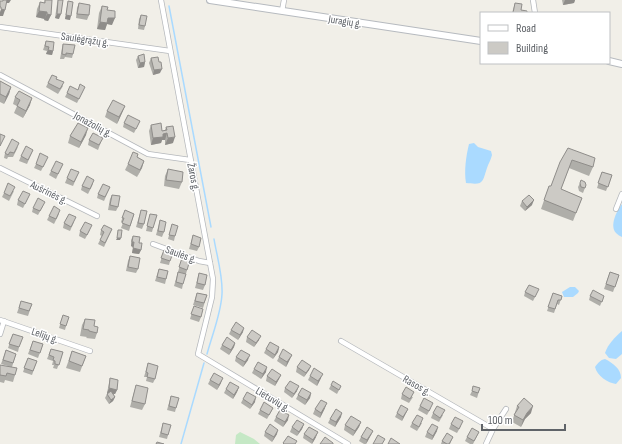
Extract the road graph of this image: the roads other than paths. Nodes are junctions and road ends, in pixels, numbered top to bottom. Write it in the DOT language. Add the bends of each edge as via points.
graph roads {
  1 [pos="161,0"];
  2 [pos="210,0"];
  3 [pos="284,0"];
  4 [pos="533,0"];
  5 [pos="282,11"];
  6 [pos="535,12"];
  7 [pos="0,27"];
  8 [pos="480,41"];
  9 [pos="170,51"];
  10 [pos="610,61"];
  11 [pos="622,64"];
  12 [pos="0,75"];
  13 [pos="190,160"];
  14 [pos="0,168"];
  15 [pos="622,194"];
  16 [pos="616,209"];
  17 [pos="97,216"];
  18 [pos="153,244"];
  19 [pos="210,263"];
  20 [pos="2,321"];
  21 [pos="0,334"];
  22 [pos="341,341"];
  23 [pos="90,351"];
  24 [pos="198,354"];
  25 [pos="506,409"];
  26 [pos="493,429"];
  27 [pos="348,444"];
  28 [pos="486,444"];
  1 -- 9 [label="street, Žaros g."];
  2 -- 5 [label="main road, Juragių g."];
  3 -- 5 [label="street"];
  4 -- 6 [label="street"];
  5 -- 8 [label="main road, Juragių g."];
  7 -- 9 [label="street, Saulėgrąžų g."];
  9 -- 13 [label="street, Žaros g."];
  10 -- 11 [label="main road"];
  12 -- 13 [label="street, Jonažolių g." via="148,154"];
  13 -- 19 [label="street, Žaros g."];
  14 -- 17 [label="street, Aušrinės g."];
  15 -- 16 [label="street"];
  18 -- 19 [label="street, Saulės g."];
  19 -- 24 [label="street, Žaros g." via="213,279 212,298"];
  20 -- 21 [label="street"];
  20 -- 23 [label="street, Lelijų g."];
  22 -- 26 [label="street, Rasos g."];
  24 -- 27 [label="street, Lietuvių g."];
  25 -- 26 [label="street"];
  26 -- 28 [label="street"];
}
